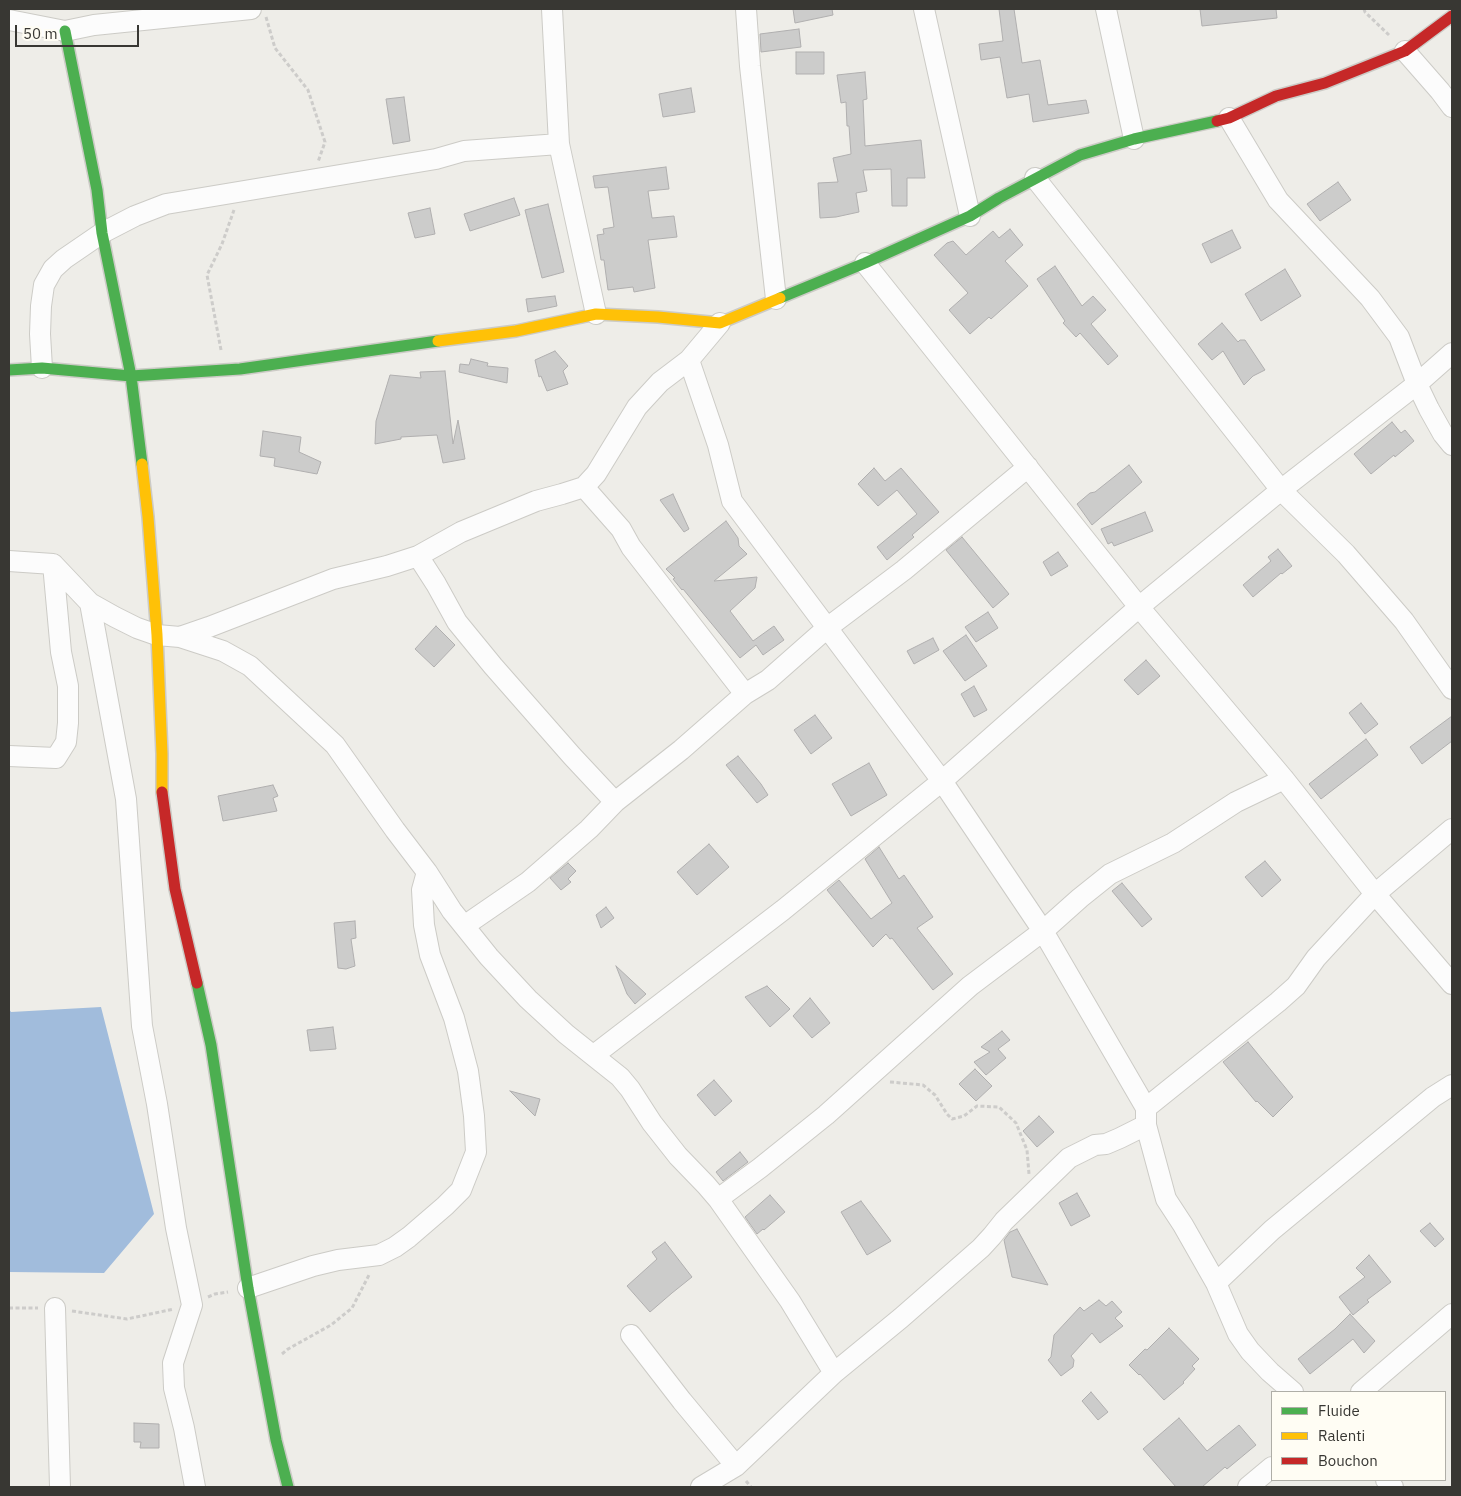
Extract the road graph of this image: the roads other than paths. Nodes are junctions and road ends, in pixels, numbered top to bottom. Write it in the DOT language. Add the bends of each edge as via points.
graph roads {
  1 [pos="552,9"];
  2 [pos="746,9"];
  3 [pos="924,9"];
  4 [pos="1106,9"];
  5 [pos="258,15"];
  6 [pos="1452,16"];
  7 [pos="93,17"];
  8 [pos="9,20"];
  9 [pos="65,31"];
  10 [pos="1405,51"];
  11 [pos="1452,108"];
  12 [pos="1229,118"];
  13 [pos="1134,139"];
  14 [pos="559,144"];
  15 [pos="1035,178"];
  16 [pos="970,216"];
  17 [pos="102,233"];
  18 [pos="865,263"];
  19 [pos="776,298"];
  20 [pos="596,314"];
  21 [pos="720,323"];
  22 [pos="1452,354"];
  23 [pos="689,360"];
  24 [pos="42,368"];
  25 [pos="9,370"];
  26 [pos="131,376"];
  27 [pos="1417,384"];
  28 [pos="1452,445"];
  29 [pos="1028,467"];
  30 [pos="584,487"];
  31 [pos="1282,490"];
  32 [pos="418,556"];
  33 [pos="9,561"];
  34 [pos="53,564"];
  35 [pos="90,603"];
  36 [pos="1138,607"];
  37 [pos="827,628"];
  38 [pos="158,635"];
  39 [pos="180,637"];
  40 [pos="1452,689"];
  41 [pos="745,694"];
  42 [pos="9,756"];
  43 [pos="1284,779"];
  44 [pos="942,781"];
  45 [pos="615,802"];
  46 [pos="1452,829"];
  47 [pos="427,872"];
  48 [pos="1375,894"];
  49 [pos="464,926"];
  50 [pos="1043,931"];
  51 [pos="1452,984"];
  52 [pos="594,1055"];
  53 [pos="1452,1085"];
  54 [pos="1146,1116"];
  55 [pos="718,1199"];
  56 [pos="1216,1283"];
  57 [pos="248,1288"];
  58 [pos="55,1308"];
  59 [pos="1452,1314"];
  60 [pos="631,1335"];
  61 [pos="834,1373"];
  62 [pos="1293,1391"];
  63 [pos="1361,1391"];
  64 [pos="736,1466"];
  65 [pos="1271,1468"];
  66 [pos="60,1487"];
  67 [pos="195,1487"];
  68 [pos="288,1487"];
  69 [pos="701,1487"];
  70 [pos="1248,1487"];
  1 -- 14 [label="street"];
  2 -- 19 [label="street"];
  3 -- 16 [label="street"];
  4 -- 13 [label="street"];
  5 -- 7 [label="street"];
  6 -- 10 [label="street"];
  7 -- 9 [label="street"];
  8 -- 9 [label="street"];
  9 -- 17 [label="street" via="97,190"];
  10 -- 11 [label="street"];
  10 -- 12 [label="street" via="1325,83 1276,96"];
  12 -- 13 [label="street"];
  12 -- 27 [label="street" via="1278,200 1385,317 1399,337"];
  13 -- 15 [label="street" via="1080,155"];
  14 -- 17 [label="street" via="464,151 436,159 166,204"];
  14 -- 20 [label="street"];
  15 -- 16 [label="street"];
  15 -- 31 [label="street"];
  16 -- 18 [label="street"];
  17 -- 24 [label="street" via="52,269 44,285 40,334"];
  17 -- 26 [label="street"];
  18 -- 19 [label="street"];
  18 -- 29 [label="street"];
  19 -- 21 [label="street"];
  20 -- 21 [label="street"];
  20 -- 26 [label="street" via="516,331 225,370"];
  21 -- 23 [label="street"];
  22 -- 27 [label="street"];
  23 -- 30 [label="street" via="660,382 637,407 596,474"];
  23 -- 37 [label="street" via="718,445 732,501"];
  24 -- 25 [label="street"];
  24 -- 26 [label="street"];
  26 -- 38 [label="street"];
  27 -- 28 [label="street"];
  27 -- 31 [label="street"];
  29 -- 36 [label="street"];
  29 -- 37 [label="street" via="904,570"];
  30 -- 32 [label="street" via="527,504 462,532"];
  30 -- 41 [label="street" via="621,529 631,547"];
  31 -- 36 [label="street"];
  31 -- 40 [label="street" via="1346,554 1404,621"];
  32 -- 39 [label="street" via="333,578"];
  32 -- 45 [label="street" via="457,622"];
  33 -- 34 [label="street"];
  34 -- 35 [label="street"];
  34 -- 42 [label="street" via="61,652 68,686 66,742 56,758"];
  35 -- 38 [label="street" via="137,628"];
  35 -- 67 [label="street" via="126,799 142,1026 192,1305 173,1363 174,1388"];
  36 -- 43 [label="street"];
  36 -- 44 [label="street"];
  37 -- 41 [label="street" via="768,680"];
  37 -- 44 [label="street"];
  38 -- 39 [label="street"];
  38 -- 57 [label="street" via="162,797 176,889 211,1045"];
  39 -- 47 [label="street" via="223,651 250,666 335,745"];
  41 -- 45 [label="street"];
  43 -- 48 [label="street"];
  43 -- 50 [label="street" via="1236,802 1173,843 1110,874"];
  44 -- 50 [label="street"];
  44 -- 52 [label="street" via="783,910"];
  45 -- 49 [label="street" via="528,882"];
  46 -- 48 [label="street"];
  47 -- 49 [label="street"];
  47 -- 57 [label="street" via="422,890 424,925 430,955 454,1018 468,1071 474,1116 476,1152 461,1190 410,1237 379,1255 313,1266"];
  48 -- 51 [label="street"];
  48 -- 54 [label="street" via="1316,958 1296,986"];
  49 -- 52 [label="street" via="528,999"];
  50 -- 54 [label="street"];
  50 -- 55 [label="street" via="970,986 860,1085"];
  52 -- 55 [label="street" via="620,1077 678,1156"];
  53 -- 56 [label="street" via="1433,1097 1272,1230"];
  54 -- 56 [label="street" via="1166,1199"];
  54 -- 61 [label="street" via="1120,1138 1095,1145 1069,1158 981,1248"];
  55 -- 61 [label="street" via="790,1301"];
  56 -- 62 [label="street" via="1238,1334 1250,1351"];
  57 -- 68 [label="street" via="276,1440"];
  58 -- 66 [label="street"];
  59 -- 63 [label="street"];
  60 -- 64 [label="street"];
  61 -- 64 [label="street"];
  64 -- 69 [label="street"];
  65 -- 70 [label="street"];
}
